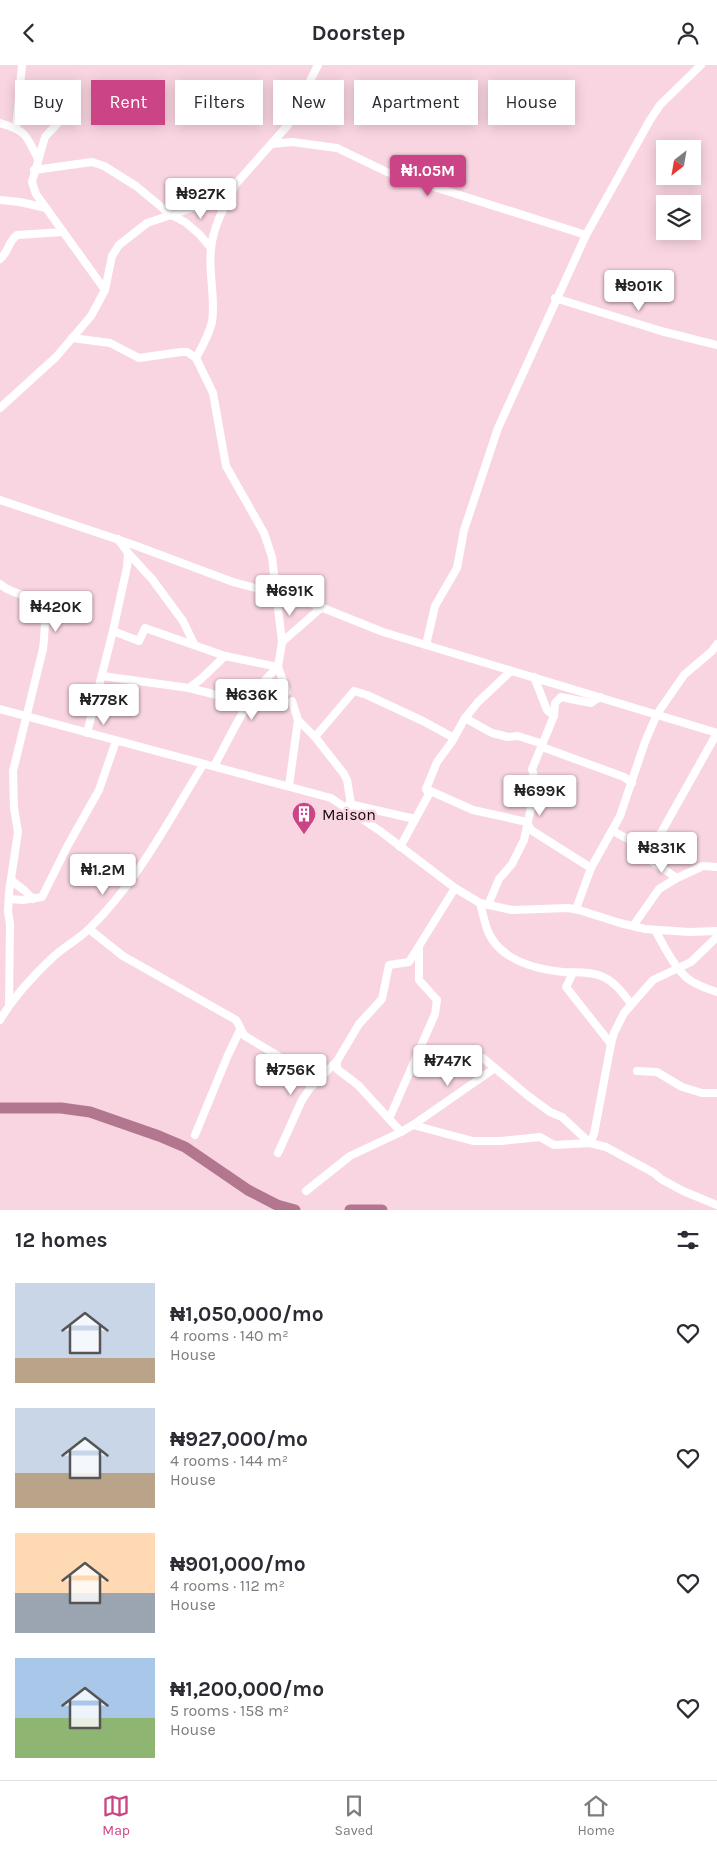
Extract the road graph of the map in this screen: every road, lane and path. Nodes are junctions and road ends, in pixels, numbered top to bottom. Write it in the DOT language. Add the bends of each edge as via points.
graph roads {
  1 [pos="22,65"];
  2 [pos="318,65"];
  3 [pos="701,65"];
  4 [pos="0,123"];
  5 [pos="56,125"];
  6 [pos="16,128"];
  7 [pos="272,144"];
  8 [pos="38,159"];
  9 [pos="34,170"];
  10 [pos="234,186"];
  11 [pos="0,200"];
  12 [pos="46,208"];
  13 [pos="172,215"];
  14 [pos="63,232"];
  15 [pos="586,235"];
  16 [pos="211,248"];
  17 [pos="0,259"];
  18 [pos="105,290"];
  19 [pos="555,299"];
  20 [pos="72,339"];
  21 [pos="717,345"];
  22 [pos="196,358"];
  23 [pos="0,408"];
  24 [pos="0,500"];
  25 [pos="118,539"];
  26 [pos="128,553"];
  27 [pos="0,584"];
  28 [pos="277,594"];
  29 [pos="322,607"];
  30 [pos="113,631"];
  31 [pos="282,642"];
  32 [pos="194,644"];
  33 [pos="717,644"];
  34 [pos="426,645"];
  35 [pos="225,655"];
  36 [pos="278,667"];
  37 [pos="511,671"];
  38 [pos="102,676"];
  39 [pos="534,677"];
  40 [pos="189,688"];
  41 [pos="287,691"];
  42 [pos="600,697"];
  43 [pos="292,701"];
  44 [pos="249,703"];
  45 [pos="0,709"];
  46 [pos="656,714"];
  47 [pos="554,716"];
  48 [pos="26,717"];
  49 [pos="465,718"];
  50 [pos="298,719"];
  51 [pos="88,733"];
  52 [pos="717,733"];
  53 [pos="315,737"];
  54 [pos="454,738"];
  55 [pos="116,741"];
  56 [pos="543,746"];
  57 [pos="203,765"];
  58 [pos="214,766"];
  59 [pos="632,783"];
  60 [pos="289,786"];
  61 [pos="426,789"];
  62 [pos="337,801"];
  63 [pos="352,804"];
  64 [pos="415,819"];
  65 [pos="527,822"];
  66 [pos="613,831"];
  67 [pos="400,847"];
  68 [pos="648,850"];
  69 [pos="717,867"];
  70 [pos="592,868"];
  71 [pos="677,878"];
  72 [pos="11,880"];
  73 [pos="455,888"];
  74 [pos="9,899"];
  75 [pos="33,899"];
  76 [pos="480,903"];
  77 [pos="488,905"];
  78 [pos="576,909"];
  79 [pos="633,926"];
  80 [pos="90,929"];
  81 [pos="655,930"];
  82 [pos="717,931"];
  83 [pos="717,937"];
  84 [pos="419,945"];
  85 [pos="680,969"];
  86 [pos="572,973"];
  87 [pos="717,992"];
  88 [pos="631,1004"];
  89 [pos="9,1005"];
  90 [pos="0,1020"];
  91 [pos="240,1030"];
  92 [pos="611,1043"];
  93 [pos="484,1058"];
  94 [pos="337,1061"];
  95 [pos="496,1068"];
  96 [pos="637,1071"];
  97 [pos="313,1085"];
  98 [pos="717,1093"];
  99 [pos="389,1119"];
  100 [pos="413,1125"];
  101 [pos="401,1132"];
  102 [pos="196,1135"];
  103 [pos="590,1143"];
  104 [pos="278,1153"];
  105 [pos="306,1191"];
  106 [pos="717,1205"];
  1 -- 6 [label="street"];
  2 -- 7 [label="street" via="288,125"];
  3 -- 15 [label="street" via="660,105 630,152"];
  4 -- 6 [label="street"];
  5 -- 8 [label="street" via="45,137"];
  6 -- 8 [label="street" via="27,137"];
  7 -- 10 [label="street"];
  7 -- 15 [label="street" via="292,142 337,148 387,172"];
  8 -- 9 [label="street"];
  9 -- 12 [label="street" via="32,181 36,194"];
  9 -- 13 [label="street" via="92,162 136,186"];
  10 -- 13 [label="street" via="210,202"];
  10 -- 16 [label="street" via="219,218"];
  11 -- 12 [label="street"];
  12 -- 14 [label="street"];
  13 -- 16 [label="street" via="192,227"];
  13 -- 18 [label="street" via="147,223 119,245 112,256"];
  14 -- 17 [label="street" via="17,235"];
  14 -- 18 [label="street"];
  15 -- 19 [label="street"];
  16 -- 22 [label="street" via="212,321"];
  18 -- 20 [label="street" via="91,316"];
  19 -- 21 [label="street"];
  19 -- 34 [label="street" via="498,428 464,530 457,568 434,605"];
  20 -- 22 [label="street" via="110,343 138,358 181,352"];
  20 -- 23 [label="street"];
  22 -- 28 [label="street" via="212,393 226,466 264,533 272,557"];
  24 -- 25 [label="street"];
  25 -- 26 [label="street"];
  25 -- 28 [label="street" via="233,582"];
  26 -- 30 [label="street"];
  26 -- 32 [label="street" via="183,621"];
  27 -- 48 [label="street" via="48,605 43,649"];
  28 -- 29 [label="street"];
  28 -- 31 [label="street"];
  29 -- 31 [label="street"];
  29 -- 34 [label="street" via="383,633"];
  30 -- 32 [label="street" via="140,641 145,628"];
  30 -- 38 [label="street"];
  31 -- 36 [label="street"];
  32 -- 35 [label="street"];
  33 -- 46 [label="street" via="684,675"];
  34 -- 37 [label="street"];
  35 -- 36 [label="street"];
  35 -- 40 [label="street"];
  36 -- 41 [label="street"];
  36 -- 44 [label="street"];
  37 -- 39 [label="street"];
  37 -- 49 [label="street"];
  38 -- 40 [label="street"];
  38 -- 51 [label="street"];
  39 -- 42 [label="street"];
  39 -- 47 [label="street" via="547,710"];
  40 -- 44 [label="street"];
  42 -- 46 [label="street"];
  42 -- 47 [label="street" via="591,703 561,697 556,703"];
  43 -- 50 [label="street"];
  44 -- 58 [label="street"];
  45 -- 48 [label="street"];
  46 -- 52 [label="street"];
  46 -- 59 [label="street"];
  47 -- 56 [label="street"];
  48 -- 51 [label="street"];
  48 -- 72 [label="street" via="13,771 18,832"];
  49 -- 54 [label="street"];
  49 -- 56 [label="street" via="492,733 508,737 518,735"];
  50 -- 53 [label="street"];
  50 -- 60 [label="street"];
  51 -- 55 [label="street"];
  52 -- 68 [label="street"];
  53 -- 54 [label="street" via="356,691"];
  53 -- 63 [label="street" via="344,774"];
  54 -- 61 [label="street"];
  55 -- 57 [label="street"];
  55 -- 75 [label="street" via="99,790 42,897"];
  56 -- 59 [label="street"];
  56 -- 65 [label="street" via="532,769 536,784"];
  57 -- 58 [label="street"];
  57 -- 80 [label="street" via="146,858"];
  58 -- 60 [label="street"];
  59 -- 66 [label="street"];
  60 -- 62 [label="street"];
  61 -- 64 [label="street" via="429,794"];
  61 -- 65 [label="street" via="473,810"];
  62 -- 63 [label="street"];
  62 -- 67 [label="street"];
  63 -- 64 [label="street"];
  64 -- 67 [label="street"];
  65 -- 70 [label="street" via="531,830"];
  65 -- 77 [label="street" via="518,853 499,879"];
  66 -- 68 [label="street"];
  66 -- 70 [label="street"];
  67 -- 73 [label="street"];
  68 -- 71 [label="street" via="650,860"];
  69 -- 71 [label="street" via="702,866"];
  70 -- 78 [label="street"];
  71 -- 79 [label="street" via="660,889"];
  72 -- 74 [label="street"];
  72 -- 75 [label="street"];
  73 -- 76 [label="street"];
  73 -- 84 [label="street"];
  74 -- 75 [label="street"];
  74 -- 89 [label="street"];
  76 -- 77 [label="street"];
  76 -- 86 [label="street" via="487,931 502,951 526,964"];
  77 -- 78 [label="street" via="512,910"];
  78 -- 79 [label="street"];
  79 -- 81 [label="street"];
  80 -- 89 [label="street" via="52,958"];
  80 -- 91 [label="street" via="123,956 236,1020"];
  81 -- 82 [label="street"];
  81 -- 85 [label="street"];
  83 -- 85 [label="street" via="692,962"];
  84 -- 94 [label="street" via="409,962 389,965 382,999 359,1024"];
  84 -- 99 [label="street" via="419,980 437,1000 435,1014"];
  85 -- 87 [label="street" via="688,979"];
  85 -- 88 [label="street" via="653,980"];
  86 -- 88 [label="street" via="602,976 619,988"];
  86 -- 92 [label="street" via="566,987"];
  88 -- 92 [label="street"];
  89 -- 90 [label="street"];
  91 -- 97 [label="street" via="293,1065"];
  91 -- 102 [label="street"];
  92 -- 103 [label="street"];
  93 -- 95 [label="street"];
  94 -- 97 [label="street"];
  94 -- 99 [label="street" via="337,1069 358,1085"];
  95 -- 100 [label="street"];
  95 -- 103 [label="street" via="527,1095 562,1117"];
  96 -- 98 [label="street" via="657,1072 682,1087 702,1093"];
  97 -- 104 [label="street" via="302,1100"];
  99 -- 101 [label="street"];
  100 -- 101 [label="street"];
  100 -- 103 [label="street" via="473,1141 540,1137 554,1145"];
  101 -- 105 [label="street" via="350,1156"];
  103 -- 106 [label="street" via="606,1147 682,1191"];
}
